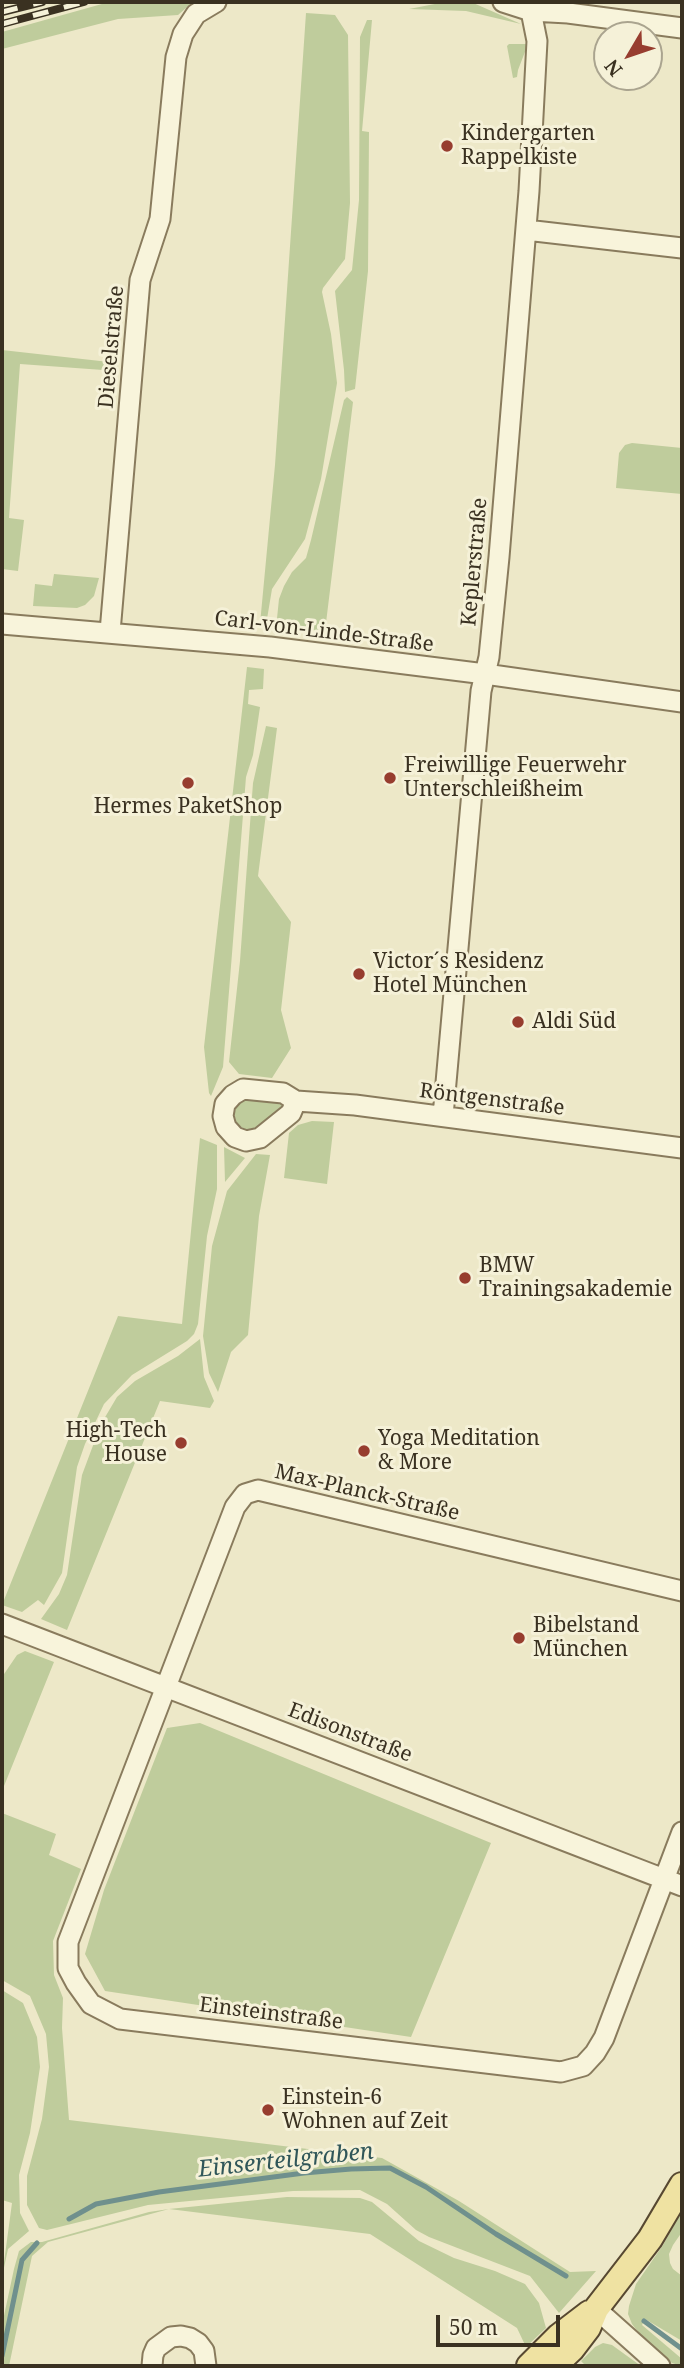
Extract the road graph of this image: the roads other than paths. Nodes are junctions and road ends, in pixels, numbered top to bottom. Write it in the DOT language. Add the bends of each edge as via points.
graph roads {
  1 [pos="216,2"];
  2 [pos="503,2"];
  3 [pos="531,11"];
  4 [pos="682,28"];
  5 [pos="526,230"];
  6 [pos="682,248"];
  7 [pos="2,624"];
  8 [pos="110,632"];
  9 [pos="485,674"];
  10 [pos="682,702"];
  11 [pos="296,1101"];
  12 [pos="443,1116"];
  13 [pos="682,1148"];
  14 [pos="682,1591"];
  15 [pos="2,1624"];
  16 [pos="164,1688"];
  17 [pos="682,1832"];
  18 [pos="673,1882"];
  19 [pos="682,2185"];
  20 [pos="596,2309"];
  21 [pos="152,2366"];
  22 [pos="206,2366"];
  23 [pos="529,2366"];
  24 [pos="554,2366"];
  25 [pos="660,2366"];
  1 -- 8 [label="street, Dieselstraße" via="196,14 176,57 160,219 140,280"];
  2 -- 3 [label="street"];
  3 -- 4 [label="street"];
  3 -- 5 [label="street, Keplerstraße" via="537,41"];
  5 -- 6 [label="street"];
  5 -- 9 [label="street, Keplerstraße"];
  7 -- 8 [label="street, Carl-von-Linde-Straße"];
  8 -- 9 [label="street, Carl-von-Linde-Straße"];
  9 -- 10 [label="street, Carl-von-Linde-Straße"];
  9 -- 12 [label="street, Keplerstraße"];
  11 -- 12 [label="street, Röntgenstraße"];
  12 -- 13 [label="street, Röntgenstraße"];
  14 -- 16 [label="street, Max-Planck-Straße" via="258,1490 245,1494 235,1507"];
  15 -- 16 [label="street, Edisonstraße"];
  16 -- 18 [label="street, Edisonstraße"];
  16 -- 18 [label="street, Einsteinstraße" via="68,1942 68,1968 76,1983 91,2004 120,2019 561,2072 583,2066 604,2038"];
  17 -- 18 [label="street"];
  19 -- 20 [label="main road" via="650,2239"];
  20 -- 23 [label="main road"];
  20 -- 24 [label="main road" via="588,2328"];
  20 -- 25 [label="street"];
  21 -- 22 [label="street" via="156,2348 171,2336 181,2336 198,2343"];
}
